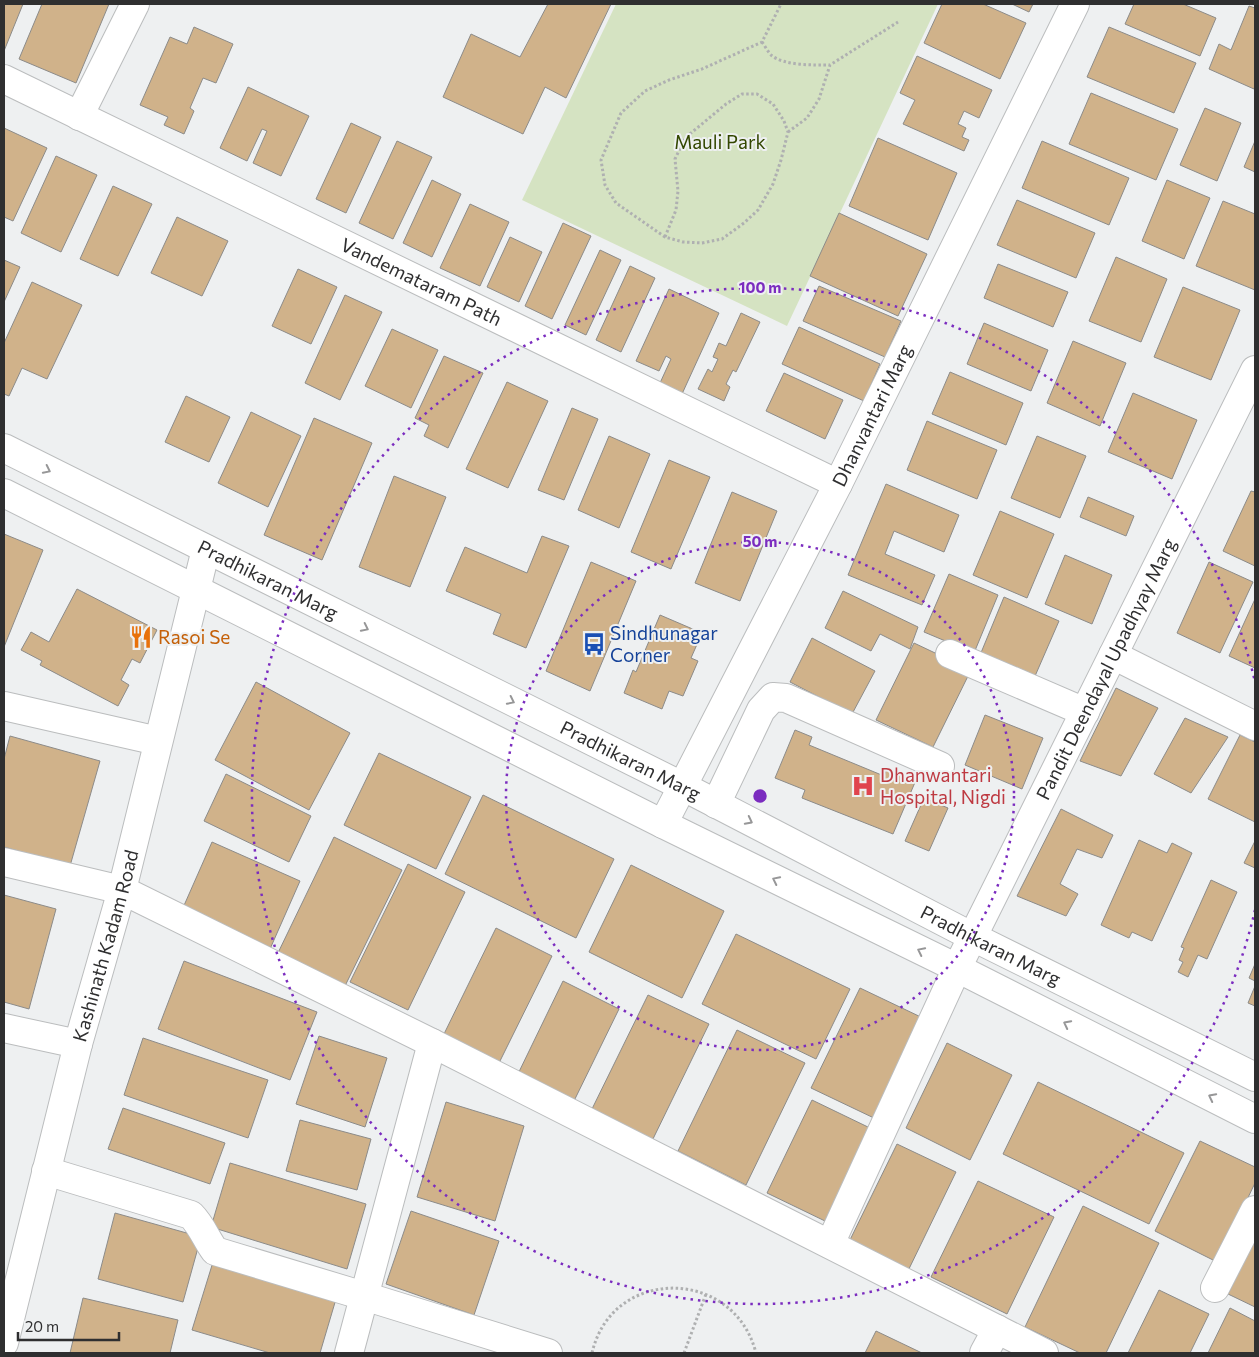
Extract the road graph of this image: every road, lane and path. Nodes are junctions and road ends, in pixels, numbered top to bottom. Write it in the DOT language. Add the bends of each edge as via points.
graph roads {
  1 [pos="134,4"];
  2 [pos="781,4"];
  3 [pos="1075,4"];
  4 [pos="898,22"];
  5 [pos="762,42"];
  6 [pos="830,66"];
  7 [pos="4,79"];
  8 [pos="79,116"];
  9 [pos="788,132"];
  10 [pos="665,237"];
  11 [pos="1255,370"];
  12 [pos="4,448"];
  13 [pos="838,484"];
  14 [pos="4,493"];
  15 [pos="206,549"];
  16 [pos="196,589"];
  17 [pos="950,654"];
  18 [pos="1113,655"];
  19 [pos="4,706"];
  20 [pos="1085,712"];
  21 [pos="1255,726"];
  22 [pos="158,741"];
  23 [pos="940,766"];
  24 [pos="682,786"];
  25 [pos="716,804"];
  26 [pos="663,824"];
  27 [pos="4,862"];
  28 [pos="122,890"];
  29 [pos="973,937"];
  30 [pos="957,968"];
  31 [pos="4,1028"];
  32 [pos="432,1043"];
  33 [pos="78,1044"];
  34 [pos="1255,1077"];
  35 [pos="1255,1119"];
  36 [pos="46,1171"];
  37 [pos="1255,1210"];
  38 [pos="830,1244"];
  39 [pos="1214,1288"];
  40 [pos="706,1294"];
  41 [pos="364,1296"];
  42 [pos="997,1329"];
  43 [pos="4,1343"];
  44 [pos="349,1353"];
  45 [pos="548,1353"];
  46 [pos="592,1353"];
  47 [pos="684,1353"];
  48 [pos="756,1353"];
  49 [pos="984,1353"];
  50 [pos="1044,1353"];
  1 -- 8 [label="street"];
  2 -- 5 [label="path"];
  3 -- 13 [label="street, Dhanvantari Marg"];
  4 -- 6 [label="path"];
  5 -- 6 [label="path" via="771,55 780,60"];
  5 -- 10 [label="path" via="645,91 620,113 601,160 605,185 616,203"];
  6 -- 9 [label="path" via="819,99 807,118"];
  7 -- 8 [label="street, Vandemataram Path"];
  8 -- 13 [label="street, Vandemataram Path"];
  9 -- 10 [label="path" via="773,184 758,210 744,224 722,239 702,243"];
  9 -- 10 [label="path" via="774,104 757,94 742,94 685,138 675,159 676,210"];
  11 -- 18 [label="street, Pandit Deendayal Upadhyay Marg"];
  12 -- 15 [label="street, Pradhikaran Marg, one-way"];
  13 -- 24 [label="street, Dhanvantari Marg"];
  14 -- 16 [label="street, Pradhikaran Marg"];
  15 -- 16 [label="street, Kashinath Kadam Road"];
  15 -- 24 [label="street, Pradhikaran Marg, one-way"];
  16 -- 22 [label="street, Kashinath Kadam Road"];
  16 -- 26 [label="street, Pradhikaran Marg"];
  17 -- 20 [label="street"];
  18 -- 20 [label="street, Pandit Deendayal Upadhyay Marg"];
  18 -- 21 [label="street"];
  19 -- 22 [label="street"];
  20 -- 29 [label="street, Pandit Deendayal Upadhyay Marg"];
  22 -- 28 [label="street, Kashinath Kadam Road"];
  23 -- 25 [label="street" via="786,698 772,697 761,710"];
  24 -- 25 [label="street, Pradhikaran Marg"];
  24 -- 26 [label="street, Dhanvantari Marg"];
  25 -- 29 [label="street, Pradhikaran Marg, one-way"];
  30 -- 26 [label="street, Pradhikaran Marg, one-way"];
  27 -- 28 [label="street"];
  28 -- 32 [label="street"];
  28 -- 33 [label="street, Kashinath Kadam Road"];
  29 -- 30 [label="street, Pandit Deendayal Upadhyay Marg"];
  29 -- 34 [label="street, Pradhikaran Marg"];
  35 -- 30 [label="street, Pradhikaran Marg, one-way"];
  30 -- 38 [label="street, Pandit Deendayal Upadhyay Marg"];
  31 -- 33 [label="street"];
  32 -- 38 [label="street"];
  32 -- 41 [label="street"];
  33 -- 36 [label="street, Kashinath Kadam Road"];
  36 -- 41 [label="street" via="191,1215 215,1252"];
  36 -- 43 [label="street, Kashinath Kadam Road"];
  37 -- 39 [label="street"];
  38 -- 42 [label="street"];
  40 -- 46 [label="path" via="687,1288 659,1288 633,1298 611,1315 595,1339"];
  40 -- 47 [label="path"];
  40 -- 48 [label="path" via="737,1314 752,1338"];
  41 -- 44 [label="street"];
  41 -- 45 [label="street"];
  42 -- 49 [label="street"];
  42 -- 50 [label="street"];
}
